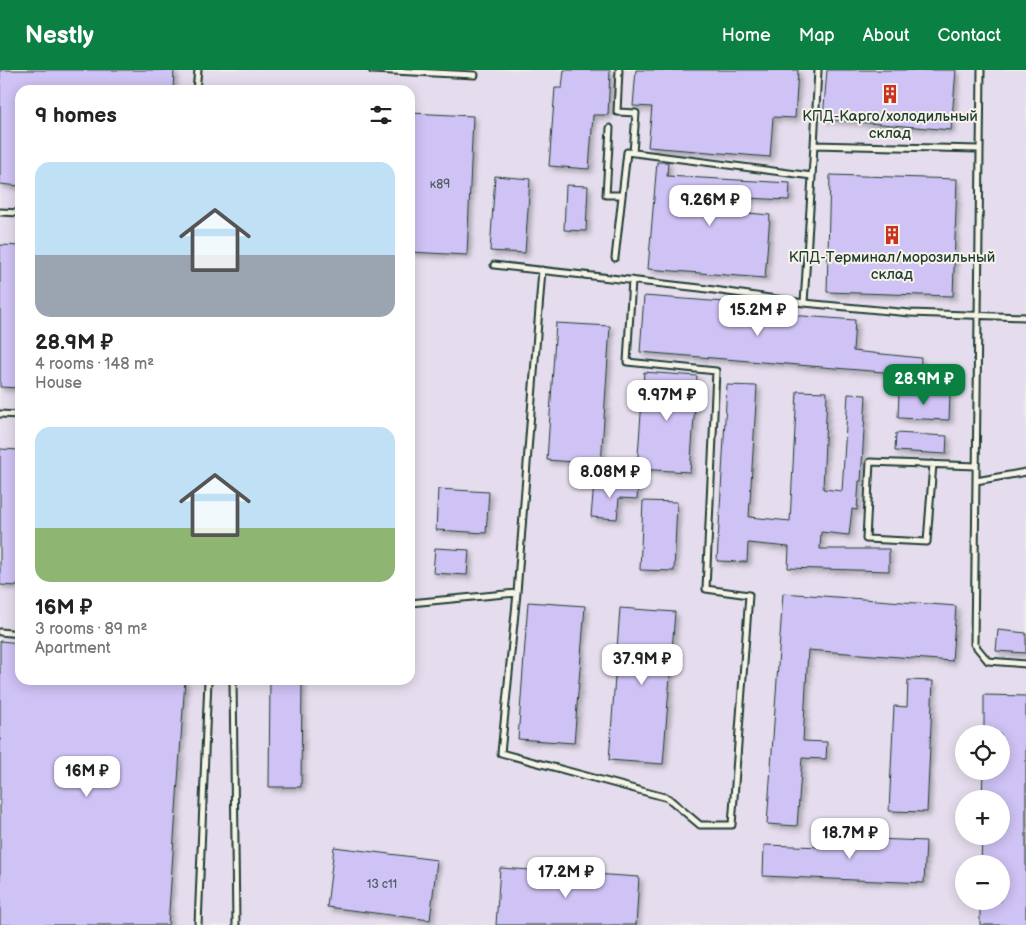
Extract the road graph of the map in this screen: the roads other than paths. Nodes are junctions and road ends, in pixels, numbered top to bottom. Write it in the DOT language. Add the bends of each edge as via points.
graph roads {
  1 [pos="198,70"];
  2 [pos="372,70"];
  3 [pos="618,70"];
  4 [pos="818,70"];
  5 [pos="981,70"];
  6 [pos="475,75"];
  7 [pos="196,85"];
  8 [pos="610,128"];
  9 [pos="814,145"];
  10 [pos="978,149"];
  11 [pos="633,153"];
  12 [pos="812,176"];
  13 [pos="622,195"];
  14 [pos="0,212"];
  15 [pos="15,213"];
  16 [pos="615,258"];
  17 [pos="494,265"];
  18 [pos="542,270"];
  19 [pos="632,280"];
  20 [pos="804,303"];
  21 [pos="978,315"];
  22 [pos="1026,317"];
  23 [pos="0,414"];
  24 [pos="15,415"];
  25 [pos="933,464"];
  26 [pos="976,466"];
  27 [pos="1026,472"];
  28 [pos="976,481"];
  29 [pos="517,593"];
  30 [pos="415,603"];
  31 [pos="0,632"];
  32 [pos="15,634"];
  33 [pos="1026,664"];
  34 [pos="208,685"];
  35 [pos="233,685"];
  36 [pos="198,925"];
  37 [pos="236,925"];
  1 -- 7 [label="lane"];
  2 -- 6 [label="lane"];
  3 -- 11 [label="lane" via="617,112 636,113"];
  4 -- 9 [label="lane"];
  5 -- 10 [label="lane"];
  8 -- 13 [label="lane" via="606,195"];
  9 -- 10 [label="lane"];
  9 -- 12 [label="lane"];
  10 -- 21 [label="lane"];
  11 -- 12 [label="lane"];
  11 -- 13 [label="lane" via="627,152"];
  12 -- 20 [label="lane"];
  13 -- 16 [label="lane"];
  14 -- 15 [label="lane"];
  17 -- 18 [label="lane"];
  18 -- 19 [label="lane"];
  18 -- 29 [label="lane"];
  19 -- 20 [label="lane"];
  19 -- 29 [label="lane" via="628,362 716,371 706,589 749,596 732,825 700,825 668,798 501,753"];
  20 -- 21 [label="lane" via="910,313"];
  21 -- 22 [label="lane"];
  21 -- 26 [label="lane"];
  23 -- 24 [label="lane"];
  25 -- 25 [label="lane" via="870,462 866,539 926,542"];
  25 -- 26 [label="lane"];
  26 -- 28 [label="lane"];
  27 -- 28 [label="lane"];
  28 -- 33 [label="lane" via="974,644 988,661"];
  29 -- 30 [label="lane"];
  31 -- 32 [label="lane"];
  34 -- 36 [label="lane"];
  35 -- 37 [label="lane"];
}
